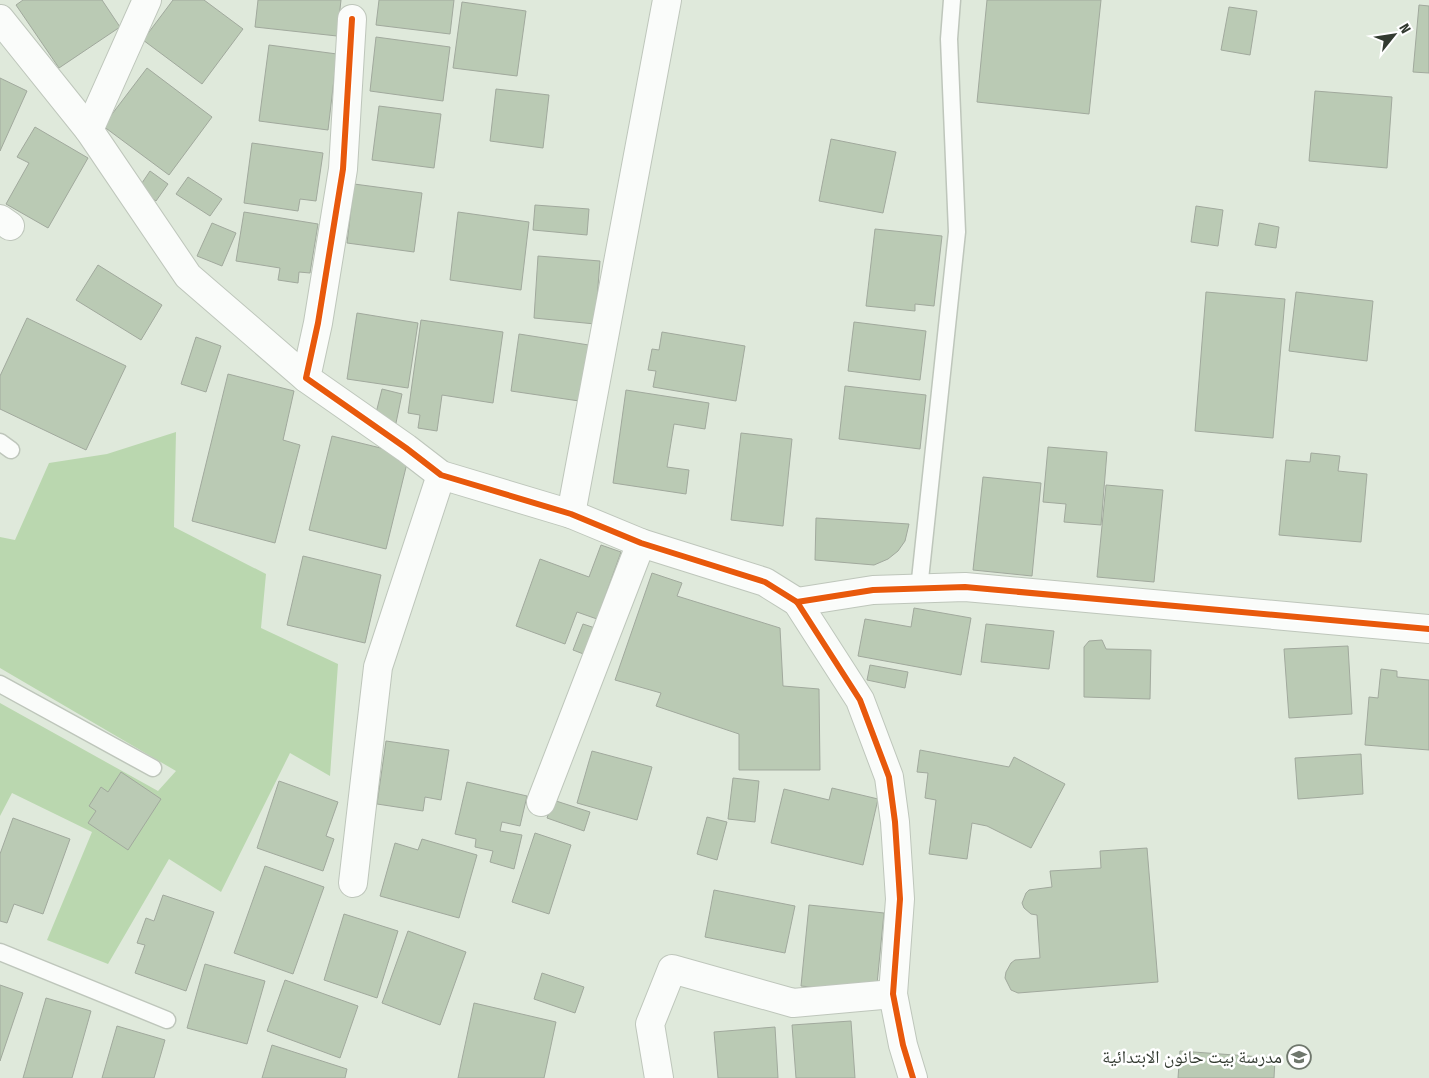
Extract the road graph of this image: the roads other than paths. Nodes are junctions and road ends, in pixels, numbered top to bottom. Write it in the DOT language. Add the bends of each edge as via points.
graph roads {
  1 [pos="147,0"];
  2 [pos="667,0"];
  3 [pos="952,0"];
  4 [pos="0,19"];
  5 [pos="352,19"];
  6 [pos="89,130"];
  7 [pos="306,378"];
  8 [pos="441,475"];
  9 [pos="571,514"];
  10 [pos="641,543"];
  11 [pos="919,588"];
  12 [pos="797,602"];
  13 [pos="1429,629"];
  14 [pos="0,684"];
  15 [pos="153,768"];
  16 [pos="541,802"];
  17 [pos="354,883"];
  18 [pos="0,952"];
  19 [pos="893,994"];
  20 [pos="167,1020"];
  21 [pos="659,1078"];
  22 [pos="913,1078"];
  1 -- 6 [label="street"];
  2 -- 9 [label="street"];
  3 -- 11 [label="lane" via="949,39 957,232"];
  4 -- 6 [label="street"];
  5 -- 7 [label="street" via="343,169"];
  6 -- 7 [label="street" via="188,276"];
  7 -- 8 [label="street"];
  8 -- 9 [label="street"];
  8 -- 17 [label="street" via="378,667"];
  9 -- 10 [label="street"];
  10 -- 12 [label="street" via="765,582"];
  10 -- 16 [label="street"];
  11 -- 12 [label="street" via="873,590"];
  11 -- 13 [label="street" via="965,587"];
  12 -- 19 [label="street" via="860,700 889,777 900,899"];
  14 -- 15 [label="lane"];
  18 -- 20 [label="lane"];
  19 -- 21 [label="street" via="793,1003 672,969 650,1024"];
  19 -- 22 [label="street"];
}
